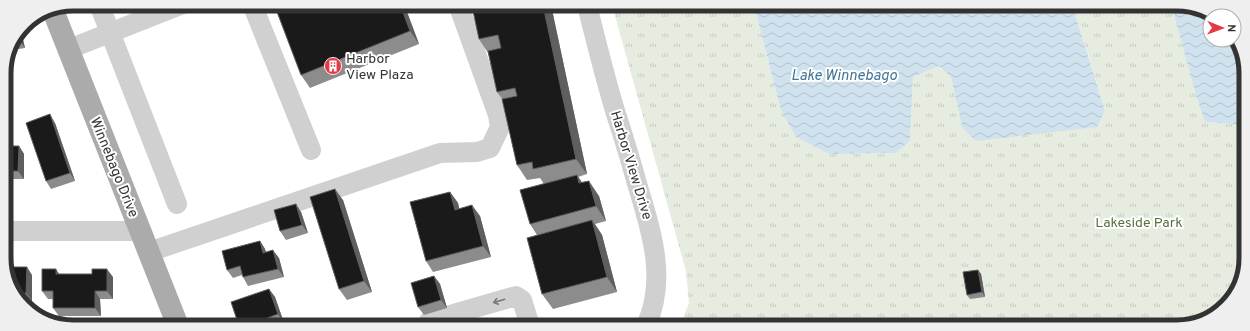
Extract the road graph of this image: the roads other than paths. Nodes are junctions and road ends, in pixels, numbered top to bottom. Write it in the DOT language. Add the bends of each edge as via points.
graph roads {
  1 [pos="102,11"];
  2 [pos="165,11"];
  3 [pos="255,11"];
  4 [pos="461,11"];
  5 [pos="588,11"];
  6 [pos="55,14"];
  7 [pos="110,33"];
  8 [pos="69,49"];
  9 [pos="311,150"];
  10 [pos="177,204"];
  11 [pos="11,231"];
  12 [pos="141,231"];
  13 [pos="149,252"];
  14 [pos="176,320"];
  15 [pos="433,320"];
  16 [pos="528,320"];
  17 [pos="648,320"];
  1 -- 7 [label="street"];
  2 -- 7 [label="street"];
  3 -- 9 [label="street"];
  4 -- 13 [label="street" via="498,115 500,127 490,148 477,152 440,153"];
  5 -- 17 [label="street, Harbor View Drive" via="652,232 657,268 653,307"];
  6 -- 8 [label="main road, Winnebago Drive"];
  7 -- 8 [label="street"];
  7 -- 10 [label="street"];
  8 -- 12 [label="main road, Winnebago Drive"];
  11 -- 12 [label="street"];
  12 -- 13 [label="main road, Winnebago Drive"];
  13 -- 14 [label="main road, Winnebago Drive"];
  16 -- 15 [label="street, one-way" via="522,300 516,296"];
}
